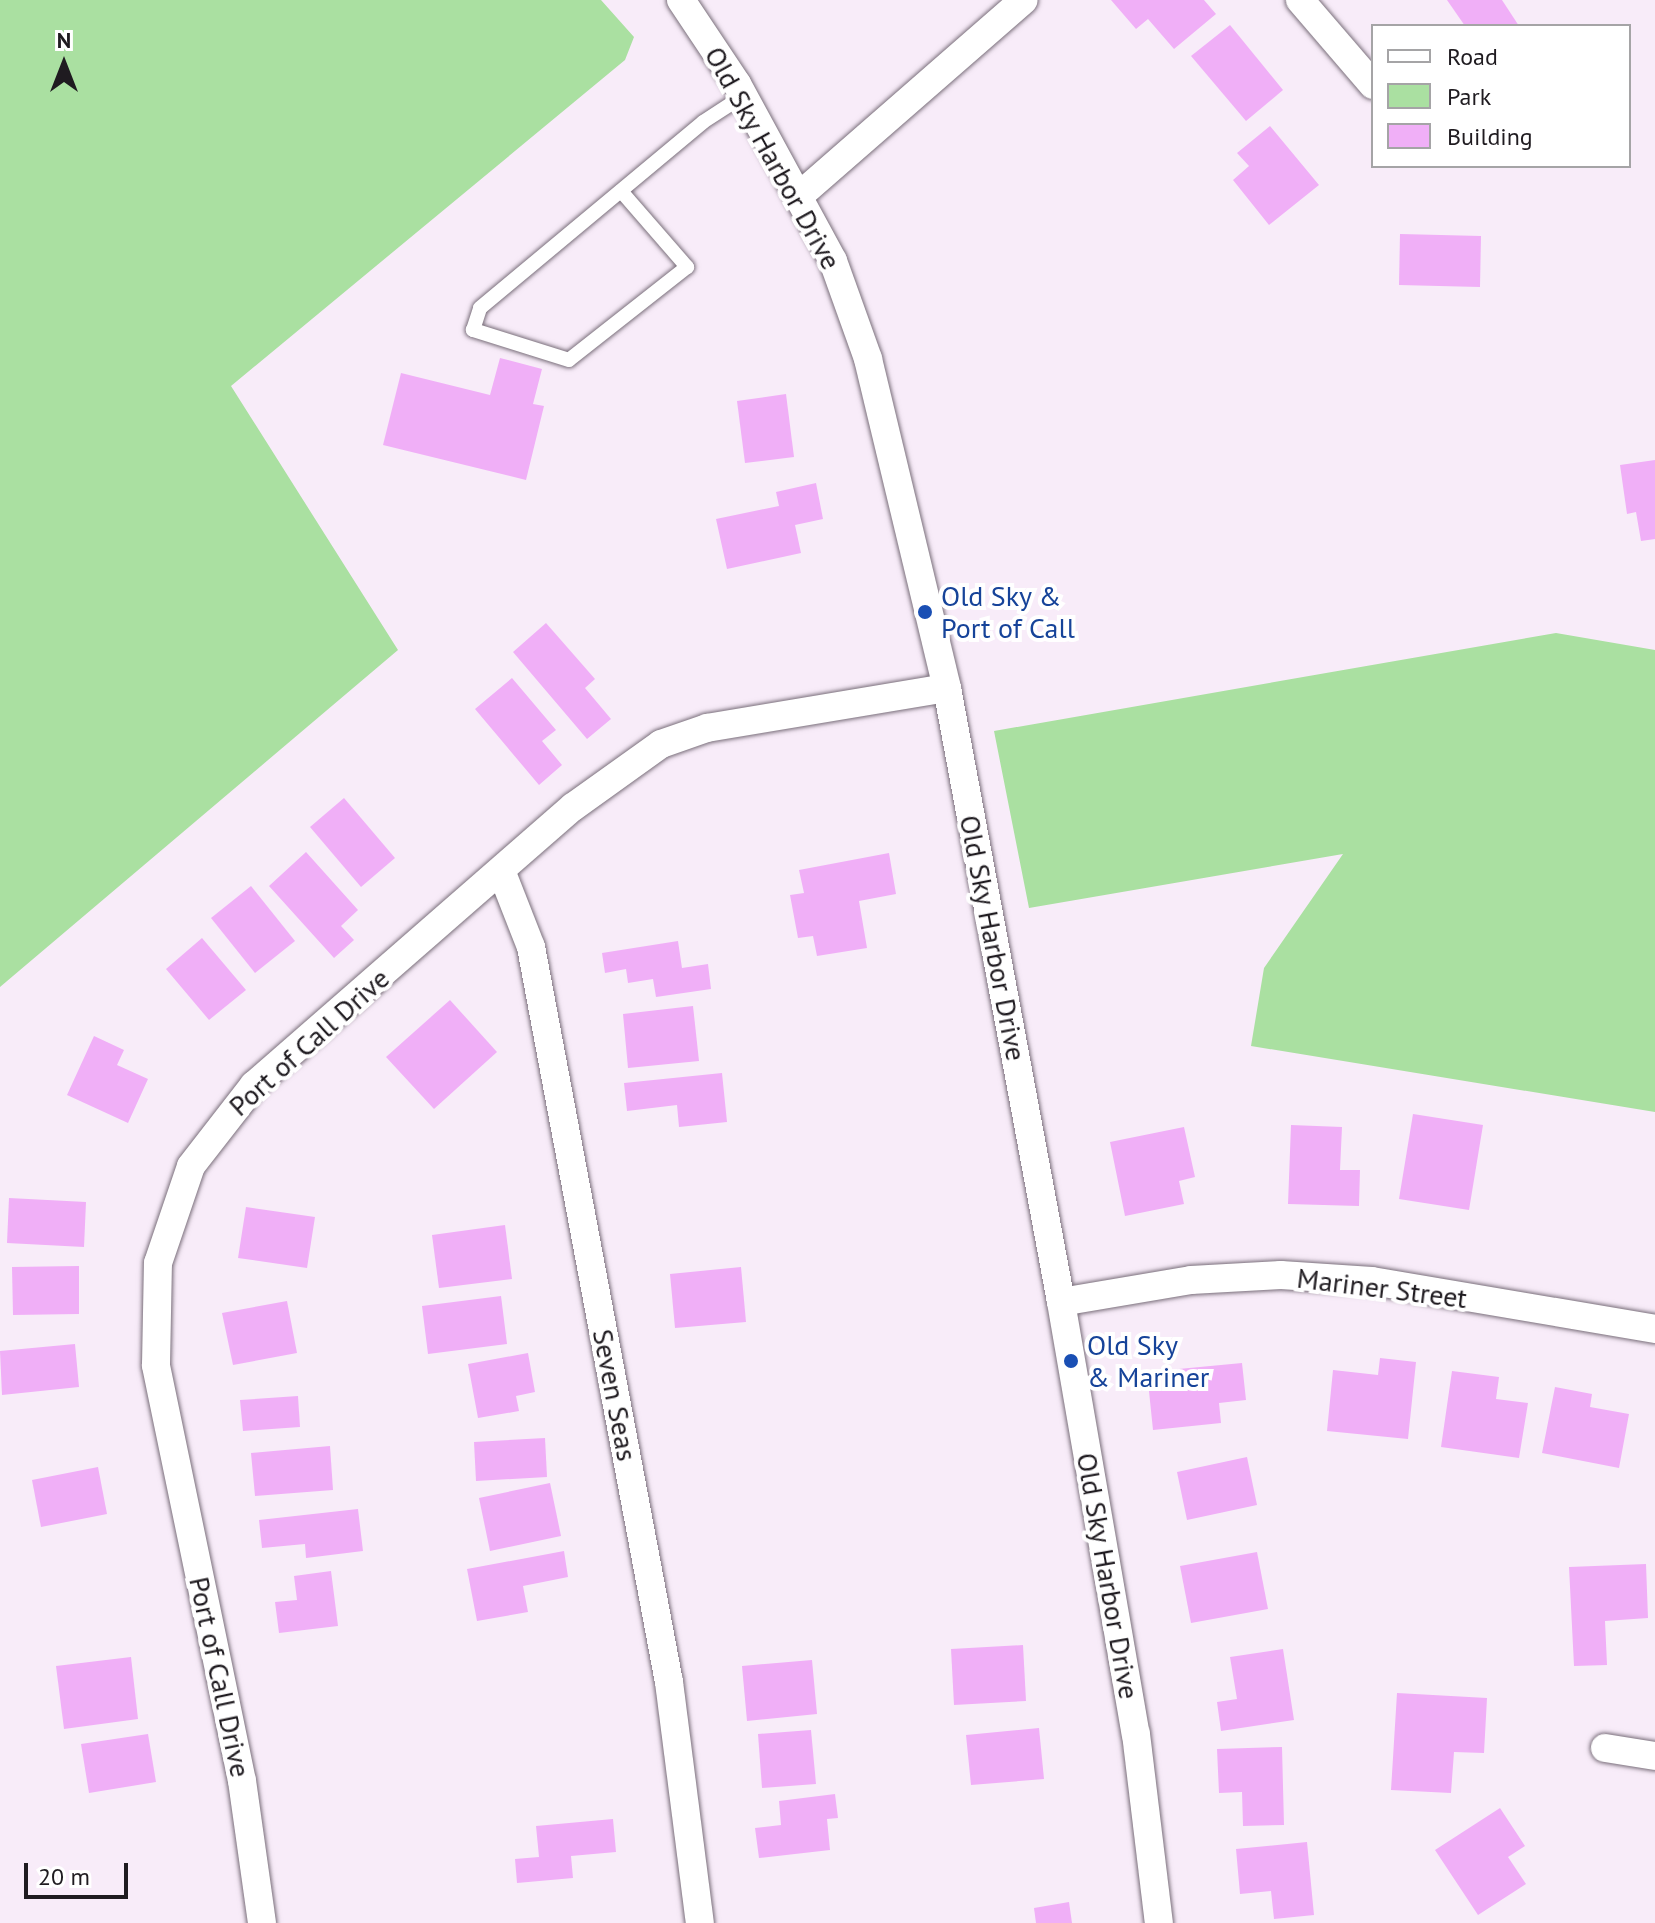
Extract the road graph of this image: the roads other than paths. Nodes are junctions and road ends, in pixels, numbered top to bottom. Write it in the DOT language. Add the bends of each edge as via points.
graph roads {
  1 [pos="681,0"];
  2 [pos="1024,0"];
  3 [pos="1300,0"];
  4 [pos="1371,83"];
  5 [pos="743,96"];
  6 [pos="621,191"];
  7 [pos="799,196"];
  8 [pos="947,688"];
  9 [pos="502,873"];
  10 [pos="1061,1302"];
  11 [pos="1655,1329"];
  12 [pos="1605,1748"];
  13 [pos="1655,1756"];
  14 [pos="262,1923"];
  15 [pos="700,1923"];
  16 [pos="1159,1923"];
  1 -- 5 [label="street, Old Sky Harbor Drive"];
  2 -- 7 [label="street"];
  3 -- 4 [label="street"];
  5 -- 6 [label="lane"];
  5 -- 7 [label="street, Old Sky Harbor Drive"];
  6 -- 6 [label="lane" via="480,308 473,330 569,360 687,267"];
  7 -- 8 [label="street, Old Sky Harbor Drive" via="833,261 868,359"];
  8 -- 9 [label="street, Port of Call Drive" via="707,728 661,744 573,807"];
  8 -- 10 [label="street, Old Sky Harbor Drive"];
  9 -- 14 [label="street, Port of Call Drive" via="230,1110 191,1166 158,1263 156,1365 242,1781"];
  9 -- 15 [label="street, Seven Seas" via="531,947 669,1682"];
  10 -- 11 [label="street, Mariner Street" via="1191,1280 1281,1275 1372,1281"];
  10 -- 16 [label="street, Old Sky Harbor Drive" via="1136,1734"];
  12 -- 13 [label="street"];
}
